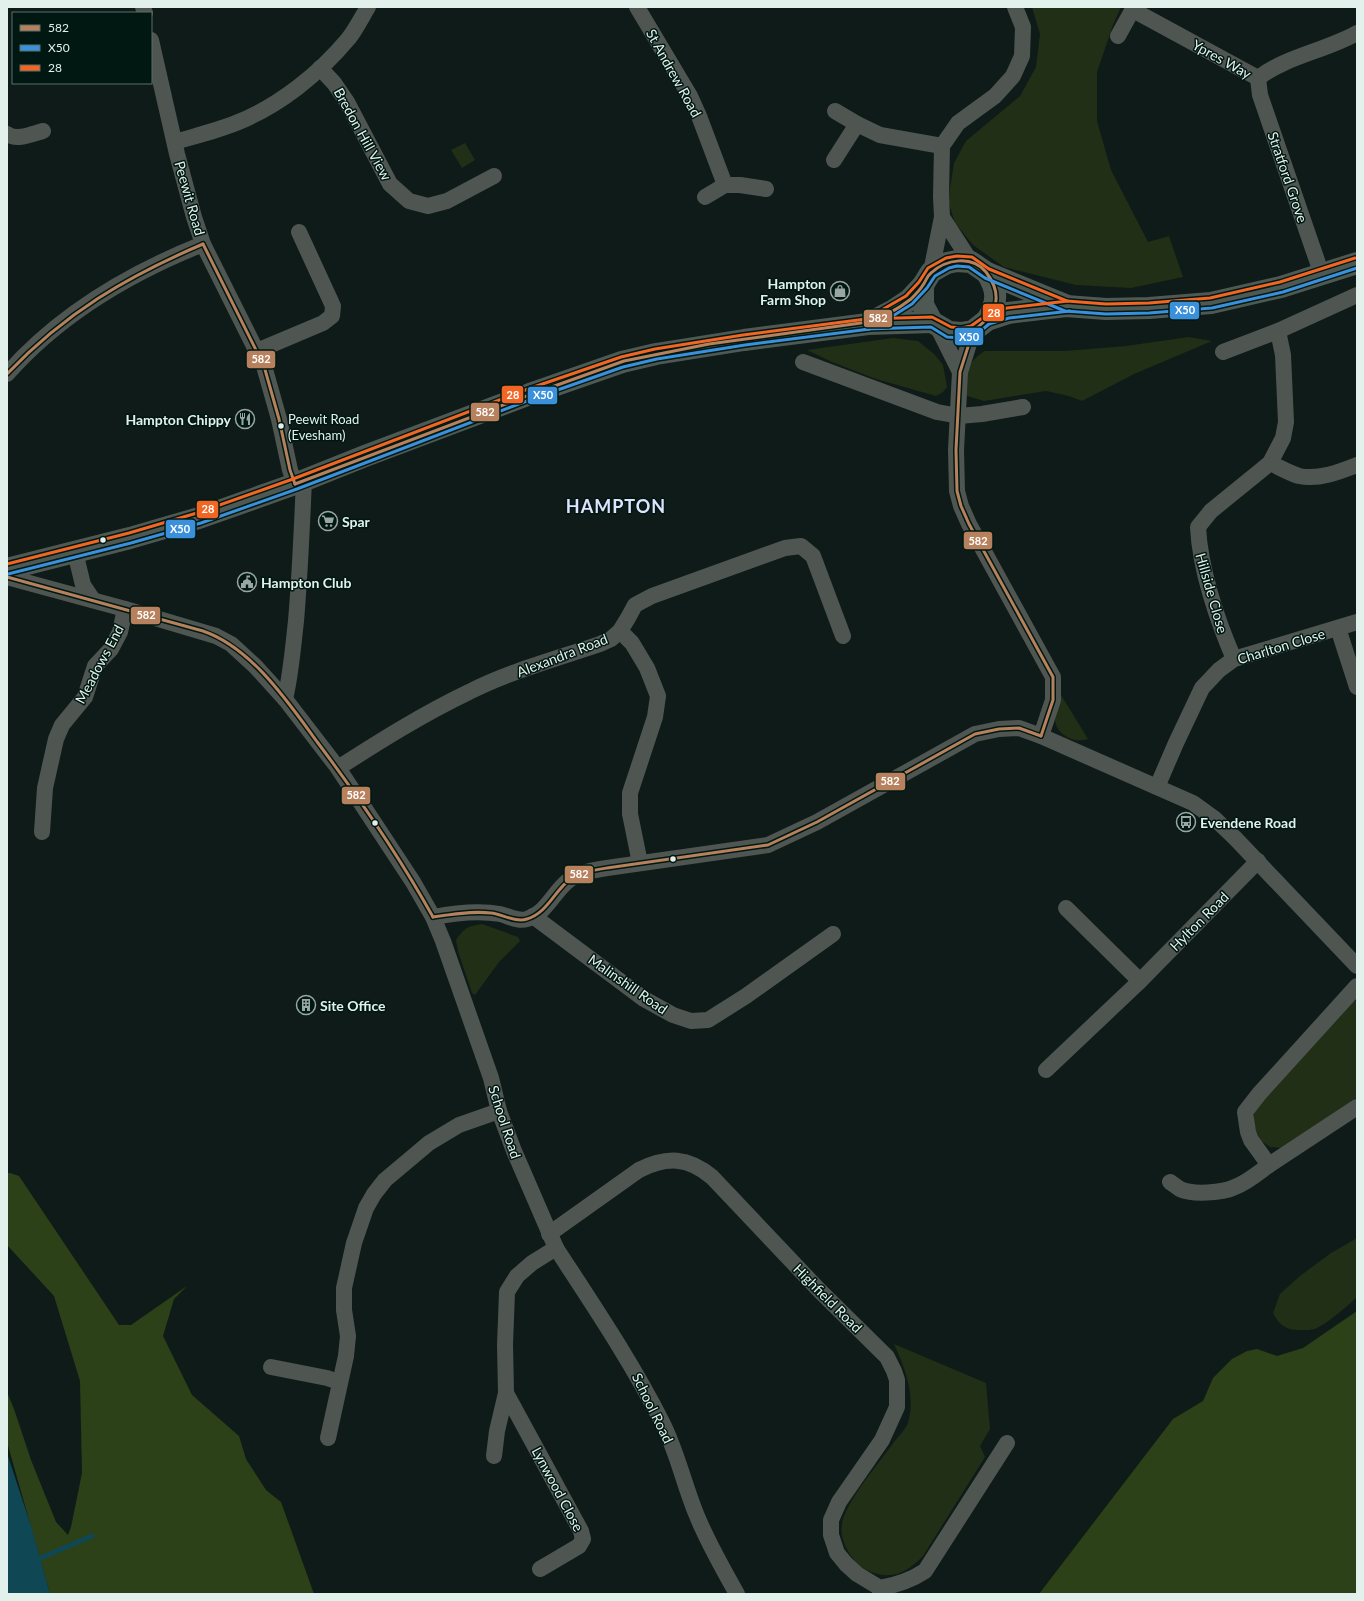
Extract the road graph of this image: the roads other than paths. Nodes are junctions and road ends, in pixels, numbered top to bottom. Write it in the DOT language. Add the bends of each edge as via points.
graph roads {
  1 [pos="368,7"];
  2 [pos="637,7"];
  3 [pos="1015,7"];
  4 [pos="1133,8"];
  5 [pos="1357,33"];
  6 [pos="1118,36"];
  7 [pos="152,44"];
  8 [pos="320,68"];
  9 [pos="1258,78"];
  10 [pos="835,110"];
  11 [pos="857,124"];
  12 [pos="43,131"];
  13 [pos="7,134"];
  14 [pos="175,142"];
  15 [pos="942,146"];
  16 [pos="834,160"];
  17 [pos="494,176"];
  18 [pos="725,185"];
  19 [pos="766,189"];
  20 [pos="705,198"];
  21 [pos="942,217"];
  22 [pos="299,232"];
  23 [pos="203,244"];
  24 [pos="1357,263"];
  25 [pos="979,268"];
  26 [pos="1322,275"];
  27 [pos="927,279"];
  28 [pos="1357,295"];
  29 [pos="1066,306"];
  30 [pos="868,324"];
  31 [pos="935,324"];
  32 [pos="980,325"];
  33 [pos="1278,331"];
  34 [pos="257,351"];
  35 [pos="1223,352"];
  36 [pos="803,362"];
  37 [pos="960,372"];
  38 [pos="7,374"];
  39 [pos="1023,407"];
  40 [pos="958,416"];
  41 [pos="1270,462"];
  42 [pos="1357,465"];
  43 [pos="300,482"];
  44 [pos="75,552"];
  45 [pos="7,569"];
  46 [pos="7,577"];
  47 [pos="93,600"];
  48 [pos="125,609"];
  49 [pos="1357,622"];
  50 [pos="1338,628"];
  51 [pos="620,631"];
  52 [pos="843,636"];
  53 [pos="1234,660"];
  54 [pos="1357,687"];
  55 [pos="285,700"];
  56 [pos="1042,736"];
  57 [pos="338,768"];
  58 [pos="1157,787"];
  59 [pos="42,832"];
  60 [pos="1258,861"];
  61 [pos="640,863"];
  62 [pos="1066,908"];
  63 [pos="533,916"];
  64 [pos="433,917"];
  65 [pos="833,934"];
  66 [pos="1357,966"];
  67 [pos="1140,981"];
  68 [pos="1357,986"];
  69 [pos="1046,1070"];
  70 [pos="1357,1107"];
  71 [pos="500,1111"];
  72 [pos="1269,1165"];
  73 [pos="1170,1182"];
  74 [pos="549,1234"];
  75 [pos="556,1248"];
  76 [pos="272,1367"];
  77 [pos="339,1382"];
  78 [pos="506,1392"];
  79 [pos="328,1438"];
  80 [pos="1006,1443"];
  81 [pos="494,1456"];
  82 [pos="540,1568"];
  83 [pos="880,1591"];
  84 [pos="737,1594"];
  1 -- 8 [label="street" via="349,37"];
  2 -- 18 [label="street, St Andrew Road" via="690,96"];
  3 -- 15 [label="street" via="1024,28 1022,56 1013,76 995,96 958,123"];
  4 -- 6 [label="street"];
  4 -- 9 [label="street, Ypres Way"];
  5 -- 9 [label="street, Ypres Way" via="1346,40 1276,66"];
  7 -- 14 [label="street, Peewit Road"];
  8 -- 14 [label="street" via="302,84 261,111 237,123"];
  8 -- 17 [label="street, Bredon Hill View" via="347,102 390,184 409,201 428,206 447,201"];
  9 -- 26 [label="street, Stratford Grove" via="1260,95"];
  10 -- 11 [label="street"];
  11 -- 15 [label="street" via="880,135"];
  11 -- 16 [label="street"];
  12 -- 13 [label="street" via="19,137"];
  14 -- 23 [label="street, Peewit Road"];
  15 -- 21 [label="street"];
  18 -- 19 [label="street"];
  18 -- 20 [label="street"];
  21 -- 25 [label="street"];
  21 -- 27 [label="street"];
  22 -- 34 [label="street" via="333,306 332,316 323,323"];
  23 -- 34 [label="street, Peewit Road"];
  23 -- 38 [label="street" via="123,282 74,312 50,331"];
  24 -- 26 [label="main road"];
  25 -- 27 [label="main road" via="957,261 947,263"];
  25 -- 29 [label="main road"];
  25 -- 32 [label="main road" via="994,284 996,296 994,309"];
  26 -- 29 [label="main road" via="1211,303 1106,309"];
  27 -- 30 [label="main road" via="909,300"];
  27 -- 31 [label="main road" via="923,305"];
  28 -- 33 [label="street"];
  29 -- 32 [label="main road" via="1008,313"];
  30 -- 31 [label="main road"];
  30 -- 43 [label="main road" via="744,340 622,362 530,394"];
  31 -- 32 [label="main road" via="949,332 961,333"];
  31 -- 37 [label="street"];
  32 -- 37 [label="street"];
  33 -- 35 [label="street"];
  33 -- 41 [label="street, Hillside Close" via="1283,355 1286,422 1284,438"];
  34 -- 43 [label="street, Peewit Road" via="278,413 290,470"];
  36 -- 40 [label="street" via="937,412"];
  37 -- 40 [label="street"];
  39 -- 40 [label="street"];
  40 -- 56 [label="street" via="956,450 960,506 1053,677 1053,700"];
  41 -- 42 [label="street" via="1298,476 1314,477"];
  41 -- 53 [label="street, Hillside Close" via="1211,511 1198,527 1203,568"];
  43 -- 44 [label="main road" via="200,518"];
  43 -- 55 [label="street" via="299,582"];
  44 -- 45 [label="main road"];
  44 -- 47 [label="street" via="82,585"];
  46 -- 47 [label="street, School Road"];
  47 -- 48 [label="street, School Road"];
  48 -- 55 [label="street, School Road" via="216,636 231,644 255,666"];
  48 -- 59 [label="street, Meadows End" via="120,632 111,649 95,666 85,697 62,725 56,739 45,788"];
  49 -- 50 [label="street, Charlton Close"];
  50 -- 53 [label="street, Charlton Close"];
  50 -- 54 [label="street"];
  51 -- 52 [label="street, Alexandra Road" via="634,605 652,596 785,548 801,546 813,556"];
  51 -- 57 [label="street, Alexandra Road" via="600,644 470,691"];
  51 -- 61 [label="street" via="632,643 647,668 658,696 655,717 630,794 630,814"];
  53 -- 58 [label="street, Charlton Close" via="1219,670 1202,688"];
  55 -- 57 [label="street, School Road"];
  56 -- 58 [label="street"];
  56 -- 61 [label="street" via="1019,728 975,734 818,822 768,845"];
  57 -- 64 [label="street, School Road"];
  58 -- 60 [label="street" via="1194,803 1215,819"];
  60 -- 66 [label="street"];
  60 -- 67 [label="street, Hylton Road"];
  61 -- 63 [label="street" via="589,871 570,878 544,908"];
  62 -- 67 [label="street"];
  63 -- 64 [label="street" via="514,919 500,914 460,912"];
  63 -- 65 [label="street, Malinshill Road" via="644,999 690,1021 708,1020"];
  64 -- 71 [label="street, School Road" via="486,1064"];
  67 -- 69 [label="street, Hylton Road"];
  68 -- 72 [label="street" via="1259,1094 1246,1112 1251,1140"];
  70 -- 72 [label="street"];
  71 -- 74 [label="street, School Road"];
  71 -- 77 [label="street" via="459,1125 429,1142 385,1180 374,1194 359,1226 344,1288 348,1336"];
  72 -- 73 [label="street" via="1250,1180 1234,1188 1219,1191 1191,1192 1180,1189"];
  74 -- 75 [label="street, School Road"];
  74 -- 83 [label="street, Highfield Road" via="649,1165 659,1162 696,1165 712,1177 886,1357 897,1380 897,1407 882,1440 839,1502 831,1520 831,1535 837,1553 857,1574"];
  75 -- 78 [label="street, Lynwood Close" via="517,1276 507,1292"];
  75 -- 84 [label="street, School Road" via="630,1362 663,1423 697,1516"];
  76 -- 77 [label="street"];
  77 -- 79 [label="street"];
  78 -- 81 [label="street, Lynwood Close"];
  78 -- 82 [label="street, Lynwood Close" via="583,1538 579,1546"];
  80 -- 83 [label="street, Highfield Road" via="925,1571 913,1579"];
}
